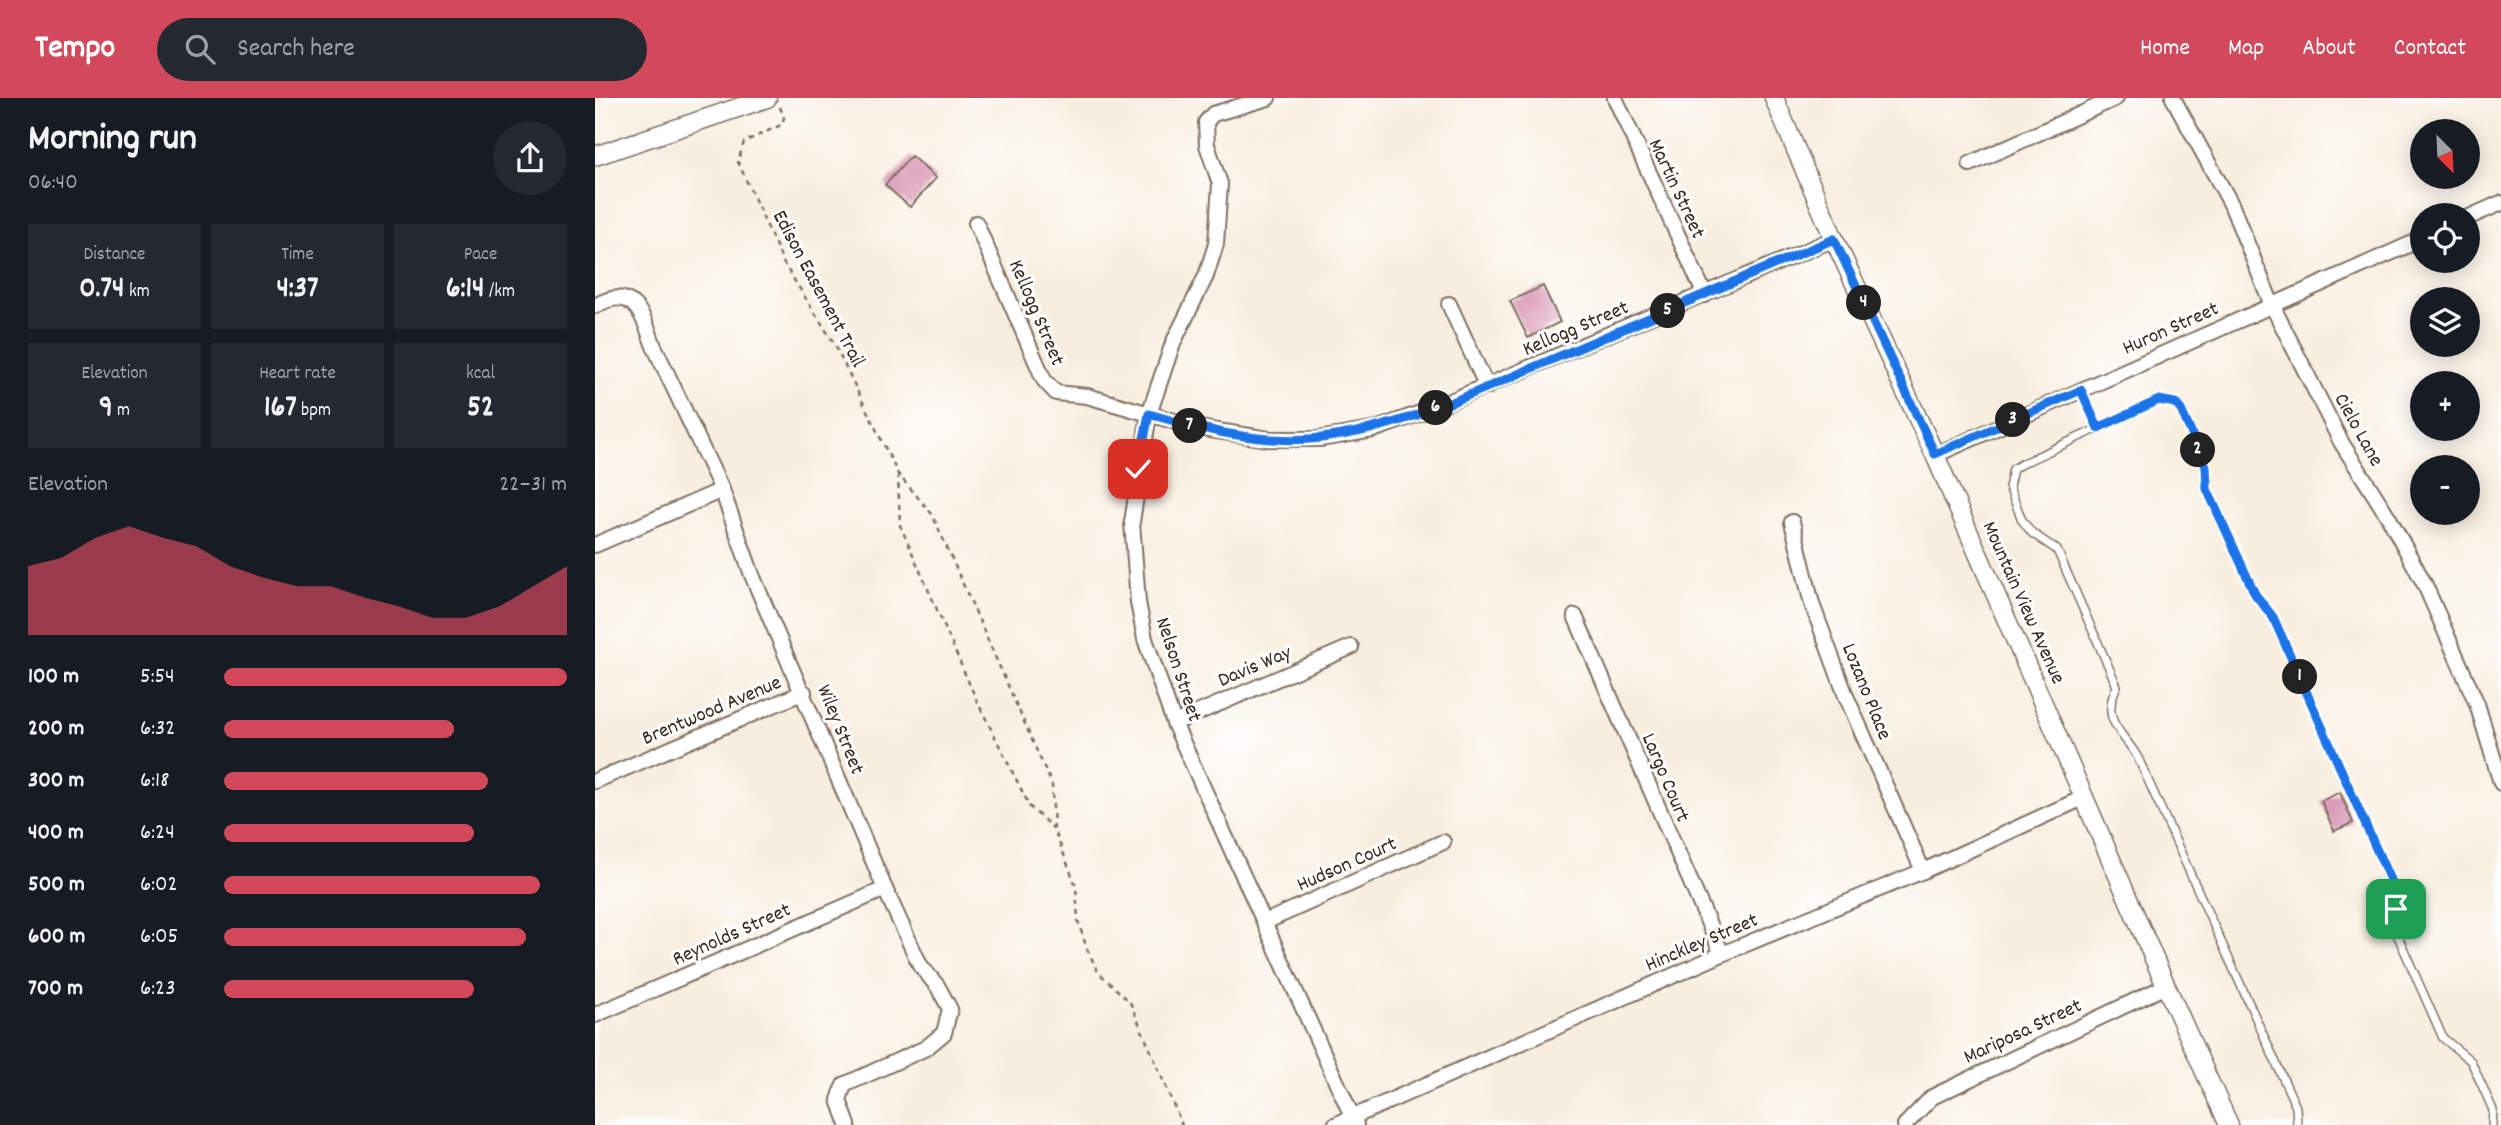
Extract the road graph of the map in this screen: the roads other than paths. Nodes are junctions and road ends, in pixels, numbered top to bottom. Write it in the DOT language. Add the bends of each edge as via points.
graph roads {
  1 [pos="767,98"];
  2 [pos="1268,98"];
  3 [pos="1615,98"];
  4 [pos="1775,98"];
  5 [pos="2116,98"];
  6 [pos="2173,98"];
  7 [pos="595,156"];
  8 [pos="1969,164"];
  9 [pos="2501,203"];
  10 [pos="2480,212"];
  11 [pos="976,223"];
  12 [pos="1834,239"];
  13 [pos="2410,244"];
  14 [pos="1705,295"];
  15 [pos="1449,304"];
  16 [pos="2272,305"];
  17 [pos="595,306"];
  18 [pos="1487,387"];
  19 [pos="2081,390"];
  20 [pos="1149,414"];
  21 [pos="2098,428"];
  22 [pos="1935,454"];
  23 [pos="722,490"];
  24 [pos="1792,522"];
  25 [pos="595,545"];
  26 [pos="1574,616"];
  27 [pos="1351,647"];
  28 [pos="804,692"];
  29 [pos="1174,723"];
  30 [pos="595,780"];
  31 [pos="2501,783"];
  32 [pos="2085,797"];
  33 [pos="1443,842"];
  34 [pos="1923,871"];
  35 [pos="885,889"];
  36 [pos="1265,922"];
  37 [pos="1721,954"];
  38 [pos="2165,986"];
  39 [pos="595,1015"];
  40 [pos="1355,1121"];
  41 [pos="848,1125"];
  42 [pos="1335,1125"];
  43 [pos="1905,1125"];
  44 [pos="2229,1125"];
  45 [pos="2297,1125"];
  46 [pos="2492,1125"];
  1 -- 7 [label="street"];
  2 -- 20 [label="street, Nelson Street" via="1213,114 1206,122 1207,145 1220,184 1216,244 1206,276 1173,343"];
  3 -- 14 [label="street, Martin Street"];
  4 -- 12 [label="street, Mountain View Avenue"];
  5 -- 8 [label="street"];
  6 -- 16 [label="street, Cielo Lane" via="2231,204"];
  9 -- 10 [label="street"];
  11 -- 20 [label="street, Kellogg Street" via="1044,380 1056,393 1087,396"];
  12 -- 14 [label="street, Kellogg Street"];
  12 -- 22 [label="street, Mountain View Avenue"];
  13 -- 16 [label="street, Huron Street"];
  14 -- 18 [label="street, Kellogg Street"];
  15 -- 18 [label="street"];
  16 -- 19 [label="street, Huron Street"];
  16 -- 31 [label="street, Cielo Lane" via="2341,442 2425,585 2477,704"];
  17 -- 23 [label="street, Wiley Street" via="606,299 627,299 637,306"];
  18 -- 20 [label="street, Kellogg Street" via="1373,430 1319,439 1269,439 1198,428"];
  19 -- 21 [label="lane"];
  19 -- 22 [label="street, Huron Street"];
  20 -- 29 [label="street, Nelson Street" via="1132,523 1135,576 1145,639"];
  21 -- 45 [label="lane" via="2013,469 2009,487 2022,520 2057,550 2117,686 2112,695 2112,717 2150,783 2296,1107"];
  21 -- 46 [label="lane" via="2159,400 2175,403 2181,410 2206,466 2207,489 2255,594 2273,617 2395,891 2393,925 2443,1038 2471,1061 2493,1111"];
  22 -- 32 [label="street, Mountain View Avenue"];
  23 -- 25 [label="street"];
  23 -- 28 [label="street, Wiley Street" via="752,575"];
  24 -- 34 [label="street, Lozano Place" via="1812,604 1846,696"];
  26 -- 37 [label="street, Largo Court"];
  27 -- 29 [label="street, Davis Way"];
  28 -- 30 [label="street, Brentwood Avenue"];
  28 -- 35 [label="street, Wiley Street"];
  29 -- 36 [label="street, Nelson Street"];
  32 -- 34 [label="street, Hinckley Street"];
  32 -- 38 [label="street, Mountain View Avenue"];
  33 -- 36 [label="street, Hudson Court"];
  34 -- 37 [label="street, Hinckley Street"];
  35 -- 39 [label="street, Reynolds Street"];
  35 -- 41 [label="street, Wiley Street" via="920,965 950,1009 944,1034 926,1048 843,1085 839,1100"];
  36 -- 40 [label="street, Nelson Street"];
  37 -- 40 [label="street, Hinckley Street"];
  38 -- 43 [label="street, Mariposa Street" via="1931,1097"];
  38 -- 44 [label="street, Mountain View Avenue"];
  40 -- 42 [label="street, Hinckley Street"];
}
